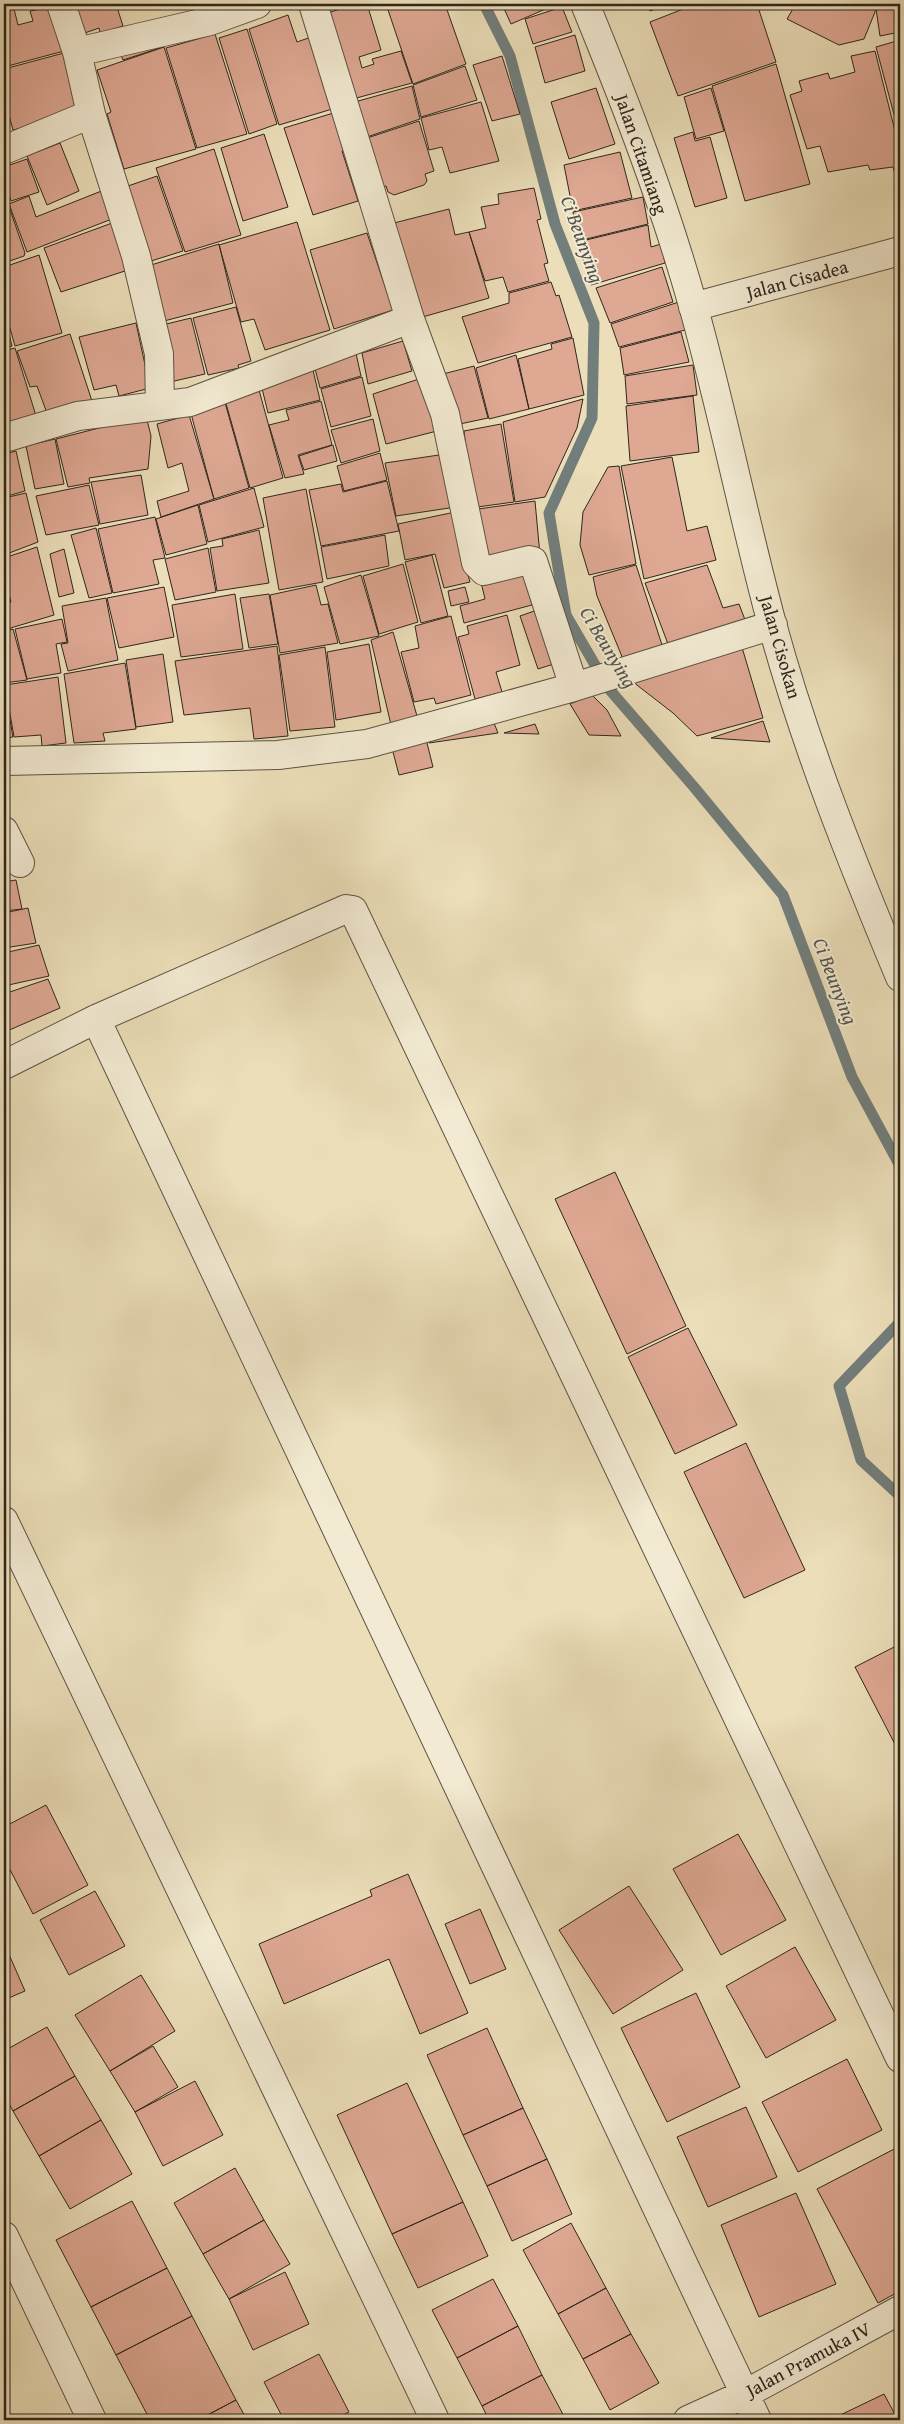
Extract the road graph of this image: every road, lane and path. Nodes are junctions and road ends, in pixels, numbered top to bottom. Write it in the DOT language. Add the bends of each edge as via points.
graph roads {
  1 [pos="61,4"];
  2 [pos="257,4"];
  3 [pos="313,4"];
  4 [pos="585,4"];
  5 [pos="77,52"];
  6 [pos="91,114"];
  7 [pos="4,150"];
  8 [pos="900,251"];
  9 [pos="693,307"];
  10 [pos="410,320"];
  11 [pos="160,406"];
  12 [pos="4,438"];
  13 [pos="772,625"];
  14 [pos="578,685"];
  15 [pos="4,761"];
  16 [pos="4,831"];
  17 [pos="20,863"];
  18 [pos="900,977"];
  19 [pos="96,1019"];
  20 [pos="4,1065"];
  21 [pos="4,1521"];
  22 [pos="900,2058"];
  23 [pos="4,2236"];
  24 [pos="900,2310"];
  25 [pos="745,2394"];
  26 [pos="92,2420"];
  27 [pos="435,2420"];
  28 [pos="688,2420"];
  29 [pos="757,2420"];
  1 -- 5 [label="street"];
  2 -- 5 [label="street" via="210,21"];
  3 -- 10 [label="street"];
  4 -- 9 [label="street, Jalan Citamiang" via="635,129"];
  5 -- 6 [label="street"];
  6 -- 7 [label="street"];
  6 -- 11 [label="street" via="136,256 159,354"];
  8 -- 9 [label="street, Jalan Cisadea"];
  9 -- 13 [label="street, Jalan Cisokan"];
  10 -- 11 [label="street" via="190,402"];
  10 -- 14 [label="street" via="445,414 476,563 484,571 533,561"];
  11 -- 12 [label="street" via="78,416"];
  13 -- 14 [label="street"];
  13 -- 18 [label="street, Jalan Cisokan" via="817,764"];
  14 -- 15 [label="street" via="367,744 278,755"];
  16 -- 17 [label="street"];
  19 -- 20 [label="street"];
  19 -- 22 [label="street" via="346,909 353,910"];
  19 -- 25 [label="street"];
  21 -- 27 [label="street"];
  23 -- 26 [label="street"];
  24 -- 25 [label="street, Jalan Pramuka IV"];
  25 -- 28 [label="street, Jalan Pramuka IV"];
  25 -- 29 [label="street"];
}
